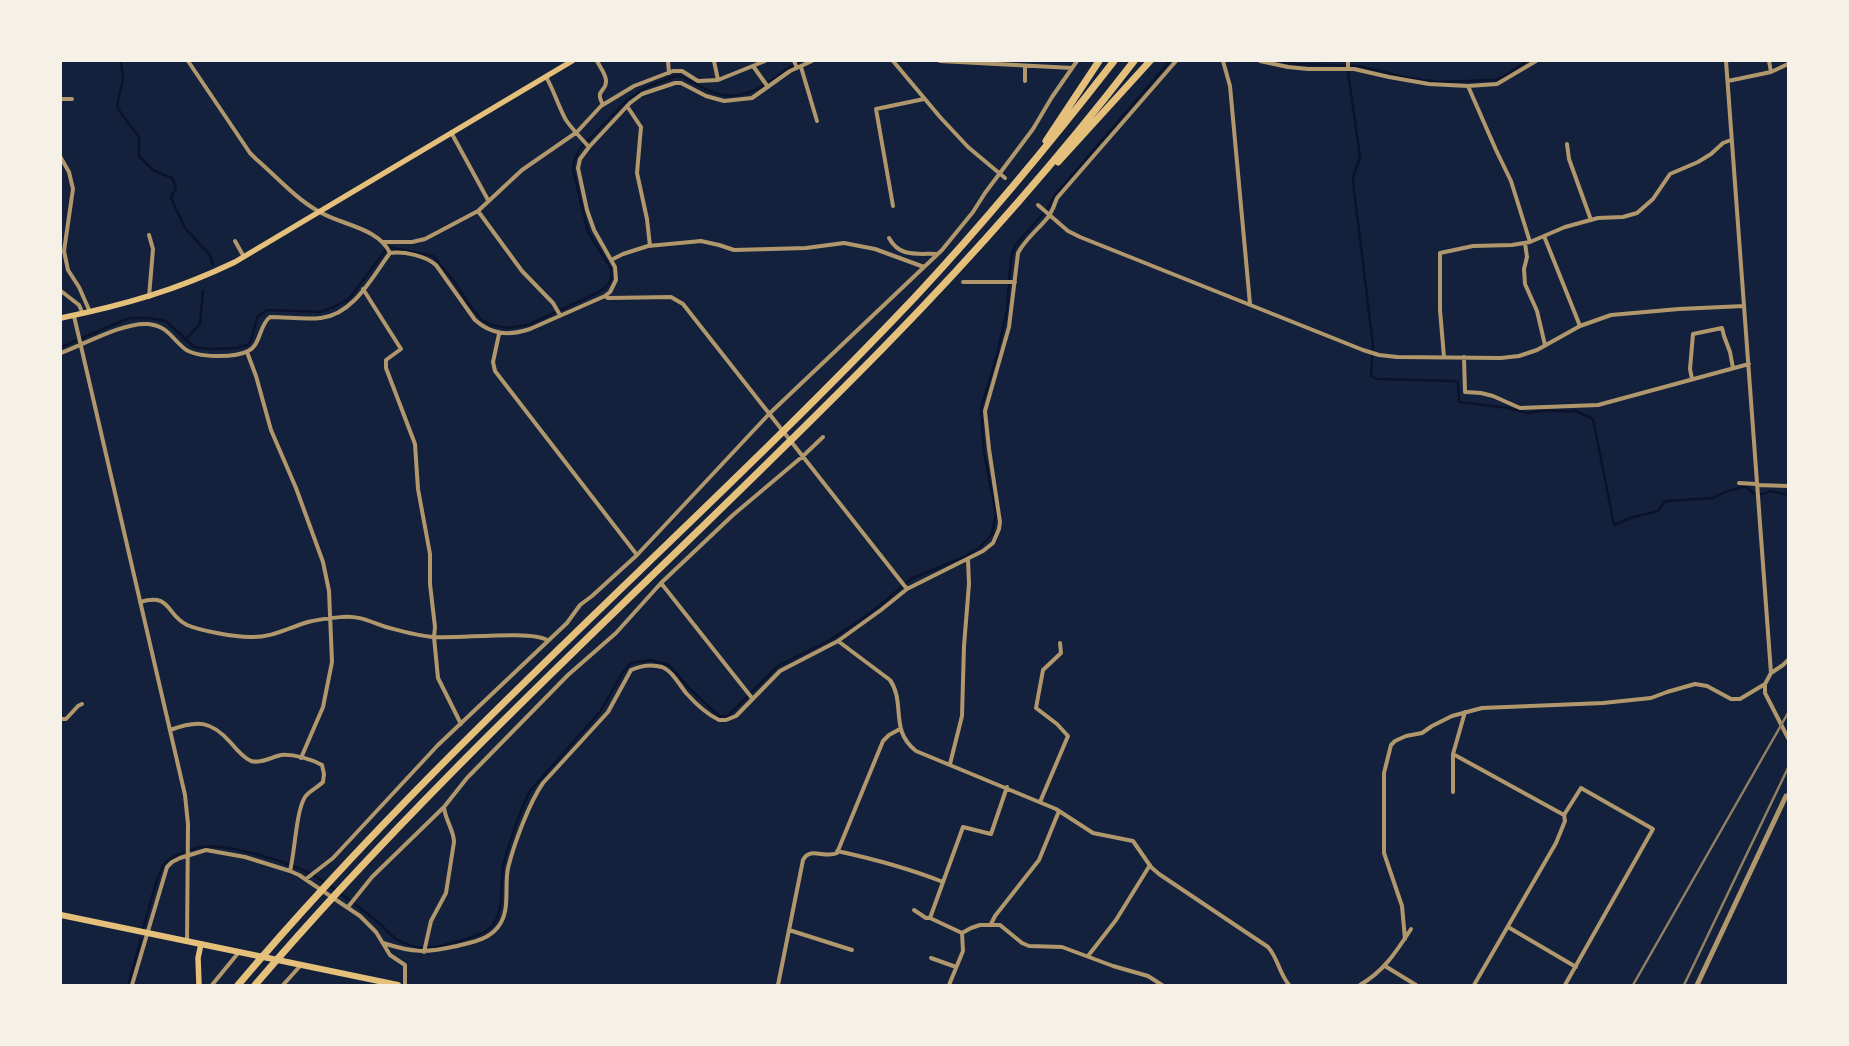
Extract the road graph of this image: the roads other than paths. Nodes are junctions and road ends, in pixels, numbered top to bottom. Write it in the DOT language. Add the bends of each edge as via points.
graph roads {
  1 [pos="188,61"];
  2 [pos="572,61"];
  3 [pos="597,61"];
  4 [pos="668,61"];
  5 [pos="714,61"];
  6 [pos="765,61"];
  7 [pos="812,61"];
  8 [pos="893,61"];
  9 [pos="940,61"];
  10 [pos="1077,61"];
  11 [pos="1099,61"];
  12 [pos="1114,61"];
  13 [pos="1134,61"];
  14 [pos="1150,61"];
  15 [pos="1176,61"];
  16 [pos="1223,61"];
  17 [pos="1260,61"];
  18 [pos="1536,61"];
  19 [pos="1726,61"];
  20 [pos="1768,61"];
  21 [pos="1031,64"];
  22 [pos="1788,64"];
  23 [pos="1348,65"];
  24 [pos="753,66"];
  25 [pos="797,66"];
  26 [pos="1025,66"];
  27 [pos="1072,68"];
  28 [pos="1771,72"];
  29 [pos="669,73"];
  30 [pos="546,77"];
  31 [pos="718,80"];
  32 [pos="1728,80"];
  33 [pos="1024,81"];
  34 [pos="766,84"];
  35 [pos="1468,86"];
  36 [pos="61,99"];
  37 [pos="72,99"];
  38 [pos="924,99"];
  39 [pos="603,105"];
  40 [pos="627,106"];
  41 [pos="817,121"];
  42 [pos="576,132"];
  43 [pos="452,134"];
  44 [pos="1731,140"];
  45 [pos="1567,144"];
  46 [pos="588,146"];
  47 [pos="61,158"];
  48 [pos="1025,172"];
  49 [pos="1000,173"];
  50 [pos="1005,178"];
  51 [pos="488,200"];
  52 [pos="893,206"];
  53 [pos="1038,206"];
  54 [pos="319,212"];
  55 [pos="478,212"];
  56 [pos="1046,213"];
  57 [pos="1591,220"];
  58 [pos="1000,222"];
  59 [pos="149,235"];
  60 [pos="1544,236"];
  61 [pos="889,238"];
  62 [pos="235,241"];
  63 [pos="1530,242"];
  64 [pos="1525,243"];
  65 [pos="650,246"];
  66 [pos="387,247"];
  67 [pos="937,254"];
  68 [pos="244,257"];
  69 [pos="611,260"];
  70 [pos="924,267"];
  71 [pos="962,282"];
  72 [pos="1014,282"];
  73 [pos="363,289"];
  74 [pos="61,291"];
  75 [pos="605,296"];
  76 [pos="149,297"];
  77 [pos="1250,304"];
  78 [pos="1744,306"];
  79 [pos="559,312"];
  80 [pos="86,313"];
  81 [pos="74,316"];
  82 [pos="61,318"];
  83 [pos="1580,326"];
  84 [pos="499,334"];
  85 [pos="82,345"];
  86 [pos="1545,345"];
  87 [pos="247,352"];
  88 [pos="61,353"];
  89 [pos="1444,357"];
  90 [pos="1464,357"];
  91 [pos="1749,364"];
  92 [pos="1733,368"];
  93 [pos="1692,379"];
  94 [pos="770,416"];
  95 [pos="823,437"];
  96 [pos="802,455"];
  97 [pos="1739,483"];
  98 [pos="1757,484"];
  99 [pos="1788,486"];
  100 [pos="638,555"];
  101 [pos="968,560"];
  102 [pos="661,583"];
  103 [pos="906,588"];
  104 [pos="140,602"];
  105 [pos="580,605"];
  106 [pos="584,610"];
  107 [pos="331,618"];
  108 [pos="605,633"];
  109 [pos="434,637"];
  110 [pos="610,638"];
  111 [pos="547,640"];
  112 [pos="838,641"];
  113 [pos="1060,643"];
  114 [pos="1788,660"];
  115 [pos="1771,673"];
  116 [pos="1765,684"];
  117 [pos="752,698"];
  118 [pos="82,704"];
  119 [pos="1465,712"];
  120 [pos="61,719"];
  121 [pos="461,724"];
  122 [pos="900,729"];
  123 [pos="170,730"];
  124 [pos="1788,738"];
  125 [pos="1453,754"];
  126 [pos="302,758"];
  127 [pos="950,764"];
  128 [pos="413,771"];
  129 [pos="419,776"];
  130 [pos="1006,788"];
  131 [pos="1788,790"];
  132 [pos="1453,792"];
  133 [pos="1787,796"];
  134 [pos="442,797"];
  135 [pos="448,802"];
  136 [pos="1040,802"];
  137 [pos="444,807"];
  138 [pos="1059,811"];
  139 [pos="1564,815"];
  140 [pos="837,851"];
  141 [pos="188,854"];
  142 [pos="1150,865"];
  143 [pos="291,867"];
  144 [pos="308,878"];
  145 [pos="943,882"];
  146 [pos="351,904"];
  147 [pos="914,910"];
  148 [pos="61,915"];
  149 [pos="930,918"];
  150 [pos="991,924"];
  151 [pos="1508,927"];
  152 [pos="1411,929"];
  153 [pos="789,930"];
  154 [pos="148,933"];
  155 [pos="962,933"];
  156 [pos="1405,939"];
  157 [pos="187,941"];
  158 [pos="201,944"];
  159 [pos="383,944"];
  160 [pos="424,949"];
  161 [pos="852,950"];
  162 [pos="239,952"];
  163 [pos="1088,956"];
  164 [pos="931,958"];
  165 [pos="301,964"];
  166 [pos="1385,966"];
  167 [pos="956,967"];
  168 [pos="1576,967"];
  169 [pos="1699,984"];
  170 [pos="132,985"];
  171 [pos="199,985"];
  172 [pos="212,985"];
  173 [pos="238,985"];
  174 [pos="255,985"];
  175 [pos="284,985"];
  176 [pos="398,985"];
  177 [pos="405,985"];
  178 [pos="778,985"];
  179 [pos="949,985"];
  180 [pos="1162,985"];
  181 [pos="1289,985"];
  182 [pos="1360,985"];
  183 [pos="1416,985"];
  184 [pos="1474,985"];
  185 [pos="1565,985"];
  1 -- 54 [label="street" via="250,153"];
  2 -- 30 [label="main road"];
  3 -- 39 [label="street" via="606,78 598,97"];
  4 -- 29 [label="street"];
  5 -- 31 [label="street"];
  6 -- 24 [label="street"];
  7 -- 25 [label="street"];
  8 -- 38 [label="street"];
  9 -- 26 [label="street"];
  10 -- 27 [label="street"];
  11 -- 48 [label="highway"];
  12 -- 48 [label="highway"];
  13 -- 58 [label="highway"];
  14 -- 58 [label="highway"];
  15 -- 56 [label="street"];
  16 -- 77 [label="street" via="1230,86"];
  17 -- 23 [label="street" via="1308,69"];
  18 -- 35 [label="street" via="1497,84"];
  19 -- 32 [label="street"];
  20 -- 28 [label="street"];
  21 -- 26 [label="street"];
  21 -- 27 [label="street"];
  22 -- 28 [label="street"];
  23 -- 35 [label="street" via="1429,84"];
  24 -- 31 [label="street"];
  24 -- 34 [label="street"];
  25 -- 34 [label="street"];
  25 -- 41 [label="street"];
  26 -- 33 [label="street"];
  27 -- 49 [label="street"];
  28 -- 32 [label="street"];
  29 -- 31 [label="street" via="682,72 698,80"];
  29 -- 39 [label="street" via="634,86"];
  30 -- 42 [label="street" via="560,108"];
  30 -- 43 [label="main road"];
  32 -- 44 [label="street"];
  34 -- 40 [label="street" via="752,98 724,101 675,81 642,94"];
  35 -- 63 [label="street" via="1511,181"];
  36 -- 37 [label="street"];
  38 -- 49 [label="street" via="968,147"];
  38 -- 52 [label="street" via="876,109"];
  39 -- 42 [label="street"];
  40 -- 46 [label="street"];
  40 -- 65 [label="street" via="641,127 637,173"];
  42 -- 46 [label="street"];
  42 -- 51 [label="street" via="522,170"];
  43 -- 51 [label="street"];
  43 -- 54 [label="main road"];
  44 -- 57 [label="street" via="1698,162 1670,174 1653,199 1637,213"];
  44 -- 78 [label="street"];
  45 -- 57 [label="street" via="1569,159"];
  46 -- 69 [label="street" via="578,164 580,184 594,230"];
  47 -- 80 [label="street" via="73,189 64,251 68,270 79,288"];
  48 -- 173 [label="highway" via="934,276 823,391 483,722 331,879"];
  49 -- 50 [label="street"];
  49 -- 67 [label="street" via="959,230"];
  51 -- 55 [label="street"];
  53 -- 56 [label="street"];
  54 -- 66 [label="street" via="364,231"];
  54 -- 68 [label="main road"];
  55 -- 66 [label="street" via="426,239"];
  55 -- 79 [label="street" via="522,271"];
  56 -- 72 [label="street" via="1018,253"];
  56 -- 77 [label="street" via="1080,237"];
  57 -- 60 [label="street"];
  58 -- 174 [label="highway" via="880,351 492,730 340,888"];
  59 -- 76 [label="street" via="152,249"];
  60 -- 63 [label="street"];
  60 -- 83 [label="street"];
  61 -- 67 [label="street" via="902,252"];
  62 -- 68 [label="street"];
  63 -- 64 [label="street"];
  64 -- 86 [label="street" via="1525,284 1537,310"];
  64 -- 89 [label="street" via="1473,246 1440,253"];
  65 -- 69 [label="street"];
  65 -- 70 [label="street" via="701,241 734,250 760,250 844,243 875,249"];
  66 -- 73 [label="street"];
  66 -- 84 [label="street" via="431,260 476,320"];
  67 -- 70 [label="street"];
  68 -- 76 [label="main road" via="200,279"];
  69 -- 75 [label="street" via="617,275"];
  70 -- 94 [label="street"];
  71 -- 72 [label="street"];
  72 -- 101 [label="street" via="1009,327 985,411 1000,529 993,543"];
  73 -- 87 [label="street" via="337,314 306,319 270,317 256,344"];
  73 -- 109 [label="street" via="401,349 386,360 386,368 415,444 418,489 430,554"];
  74 -- 80 [label="street"];
  75 -- 79 [label="street"];
  75 -- 94 [label="street" via="664,297 678,301"];
  76 -- 80 [label="main road"];
  77 -- 89 [label="street" via="1379,355"];
  78 -- 83 [label="street" via="1611,315"];
  78 -- 91 [label="street"];
  79 -- 84 [label="street" via="525,330"];
  80 -- 81 [label="main road"];
  81 -- 82 [label="main road"];
  81 -- 85 [label="street"];
  83 -- 86 [label="street"];
  84 -- 100 [label="street" via="493,362 495,371"];
  85 -- 87 [label="street" via="129,326 148,324 165,329 185,349 197,354 214,356"];
  85 -- 88 [label="street"];
  85 -- 104 [label="street"];
  86 -- 90 [label="street" via="1519,356"];
  87 -- 107 [label="street" via="271,430 323,562"];
  89 -- 90 [label="street"];
  90 -- 93 [label="street" via="1465,392 1493,396 1520,408 1598,405"];
  91 -- 92 [label="street"];
  91 -- 98 [label="street"];
  92 -- 93 [label="street"];
  92 -- 93 [label="street" via="1722,328 1693,334"];
  94 -- 96 [label="street"];
  94 -- 100 [label="street"];
  95 -- 96 [label="street"];
  96 -- 102 [label="street"];
  96 -- 103 [label="street"];
  97 -- 98 [label="street"];
  98 -- 99 [label="street"];
  98 -- 115 [label="street"];
  100 -- 105 [label="street"];
  101 -- 103 [label="street"];
  101 -- 127 [label="street" via="962,716"];
  102 -- 110 [label="street"];
  102 -- 117 [label="street"];
  103 -- 112 [label="street"];
  104 -- 107 [label="street" via="161,600 188,625 249,637 269,636 310,621"];
  104 -- 123 [label="street"];
  105 -- 106 [label="street"];
  105 -- 111 [label="street" via="567,623"];
  107 -- 109 [label="street" via="351,616"];
  107 -- 126 [label="street" via="332,662 323,707"];
  108 -- 110 [label="street"];
  109 -- 111 [label="street" via="512,636"];
  109 -- 121 [label="street" via="438,678"];
  110 -- 135 [label="street" via="522,721"];
  111 -- 121 [label="street"];
  112 -- 117 [label="street" via="780,671"];
  112 -- 122 [label="street" via="890,680 894,687"];
  113 -- 136 [label="street" via="1061,653 1043,670 1036,708 1068,736"];
  114 -- 115 [label="street"];
  115 -- 116 [label="street"];
  116 -- 119 [label="street" via="1740,699 1731,699 1707,686 1695,684 1651,698"];
  116 -- 124 [label="street" via="1764,694"];
  117 -- 160 [label="street" via="731,719 719,720 695,703 662,667 644,666 631,670 608,712 534,796 509,866 504,913 497,928 483,939"];
  118 -- 120 [label="street" via="66,719"];
  119 -- 125 [label="street"];
  119 -- 156 [label="street" via="1422,733 1395,741 1388,754 1384,773 1384,853 1402,906"];
  121 -- 128 [label="street"];
  122 -- 127 [label="street" via="916,751"];
  122 -- 140 [label="street" via="883,741"];
  123 -- 126 [label="street" via="196,722 204,723 225,736 251,761 286,755"];
  123 -- 141 [label="street" via="185,795"];
  125 -- 132 [label="street"];
  125 -- 139 [label="street"];
  126 -- 143 [label="street" via="322,765 323,779 303,799"];
  127 -- 130 [label="street"];
  128 -- 129 [label="street"];
  128 -- 144 [label="street" via="333,858"];
  130 -- 136 [label="street"];
  130 -- 145 [label="street" via="991,834 963,827"];
  131 -- 133 [label="street"];
  133 -- 169 [label="street"];
  134 -- 135 [label="street"];
  135 -- 137 [label="street"];
  136 -- 138 [label="street"];
  137 -- 146 [label="street" via="388,861"];
  137 -- 160 [label="street" via="454,842 446,893 431,921"];
  138 -- 142 [label="street" via="1093,832 1133,840"];
  138 -- 150 [label="street" via="1039,860"];
  139 -- 151 [label="street" via="1556,843"];
  139 -- 168 [label="street" via="1581,788 1653,829"];
  140 -- 145 [label="street" via="908,868"];
  140 -- 153 [label="street" via="832,855 812,852 805,856"];
  141 -- 143 [label="street" via="206,850 225,852"];
  141 -- 154 [label="street" via="167,867"];
  141 -- 157 [label="street"];
  142 -- 163 [label="street" via="1116,920"];
  142 -- 181 [label="street" via="1268,947"];
  143 -- 144 [label="street"];
  144 -- 146 [label="street"];
  145 -- 149 [label="street"];
  146 -- 159 [label="street"];
  147 -- 149 [label="street"];
  148 -- 154 [label="highway"];
  149 -- 155 [label="street"];
  150 -- 155 [label="street"];
  150 -- 163 [label="street" via="1000,925 1029,946 1062,947"];
  151 -- 168 [label="street"];
  151 -- 184 [label="street"];
  152 -- 156 [label="street"];
  153 -- 161 [label="street"];
  153 -- 178 [label="street"];
  154 -- 157 [label="highway"];
  154 -- 170 [label="street"];
  155 -- 167 [label="street" via="962,951"];
  156 -- 166 [label="street"];
  157 -- 158 [label="highway"];
  158 -- 162 [label="highway"];
  158 -- 171 [label="main road"];
  159 -- 160 [label="street" via="401,949"];
  159 -- 177 [label="street" via="390,955 405,965"];
  162 -- 165 [label="highway"];
  162 -- 172 [label="street"];
  163 -- 180 [label="street" via="1148,976"];
  164 -- 167 [label="street"];
  165 -- 175 [label="street"];
  165 -- 176 [label="highway"];
  166 -- 182 [label="street"];
  166 -- 183 [label="street"];
  167 -- 179 [label="street"];
  168 -- 185 [label="street"];
}
